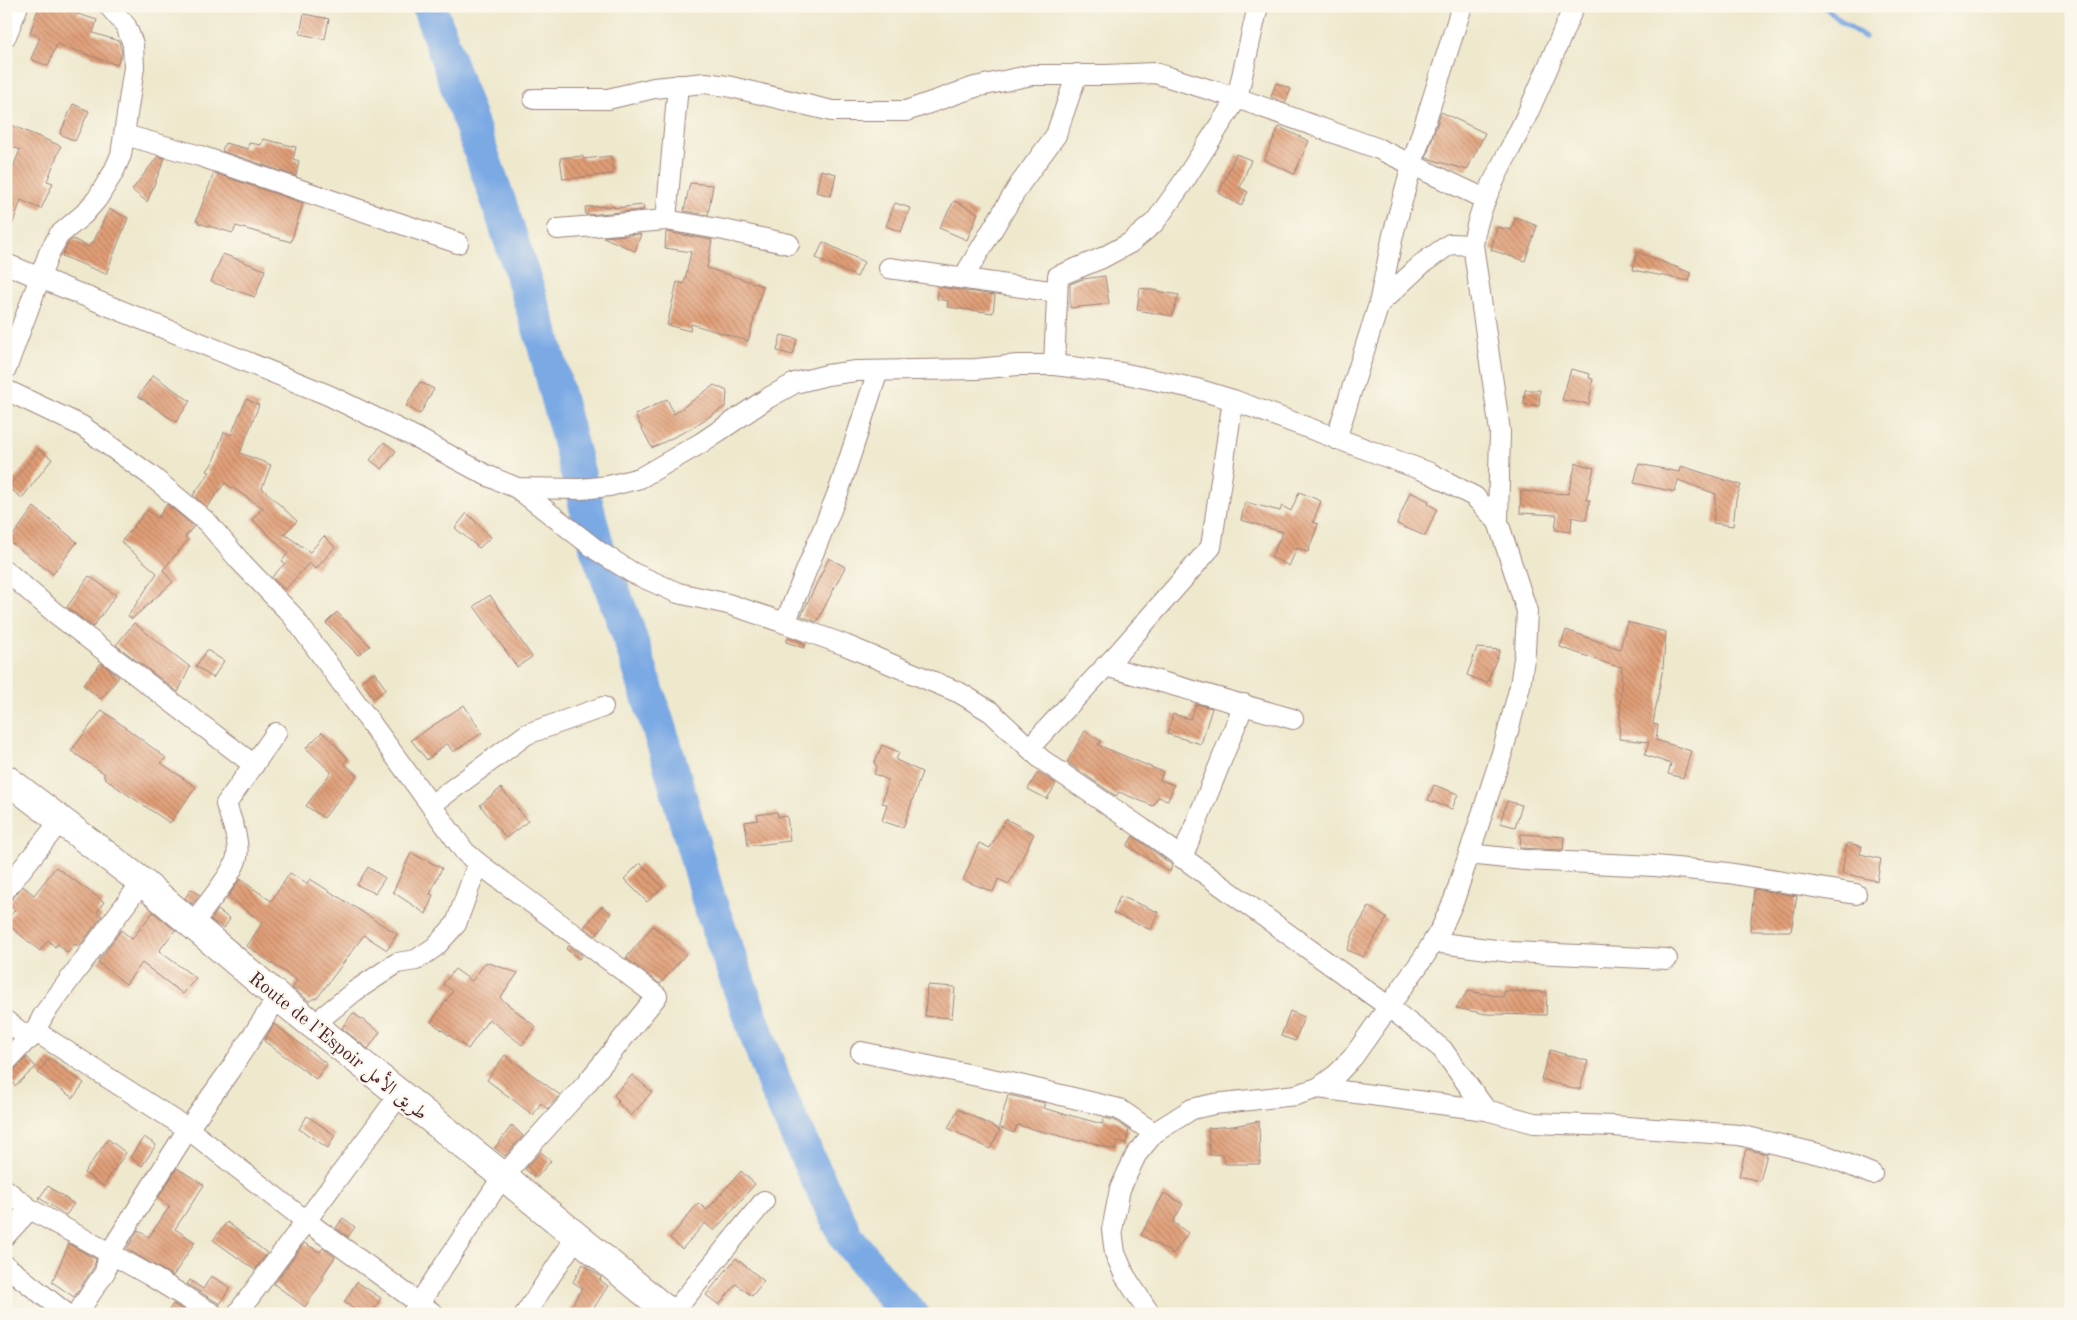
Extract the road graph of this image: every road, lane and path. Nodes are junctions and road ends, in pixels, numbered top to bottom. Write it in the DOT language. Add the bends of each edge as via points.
graph roads {
  1 [pos="18,6"];
  2 [pos="109,6"];
  3 [pos="1258,6"];
  4 [pos="1462,6"];
  5 [pos="1574,6"];
  6 [pos="6,36"];
  7 [pos="1077,74"];
  8 [pos="678,86"];
  9 [pos="1237,98"];
  10 [pos="534,99"];
  11 [pos="125,135"];
  12 [pos="1412,164"];
  13 [pos="1485,199"];
  14 [pos="666,220"];
  15 [pos="558,229"];
  16 [pos="458,243"];
  17 [pos="789,244"];
  18 [pos="1472,245"];
  19 [pos="6,264"];
  20 [pos="889,268"];
  21 [pos="40,278"];
  22 [pos="963,278"];
  23 [pos="1057,292"];
  24 [pos="1379,304"];
  25 [pos="1054,366"];
  26 [pos="6,369"];
  27 [pos="878,371"];
  28 [pos="6,390"];
  29 [pos="1233,400"];
  30 [pos="1336,439"];
  31 [pos="517,488"];
  32 [pos="1498,522"];
  33 [pos="6,571"];
  34 [pos="786,623"];
  35 [pos="1105,666"];
  36 [pos="1244,704"];
  37 [pos="603,706"];
  38 [pos="1293,719"];
  39 [pos="276,733"];
  40 [pos="1029,748"];
  41 [pos="254,765"];
  42 [pos="6,779"];
  43 [pos="431,805"];
  44 [pos="61,820"];
  45 [pos="1470,854"];
  46 [pos="1182,858"];
  47 [pos="478,863"];
  48 [pos="142,882"];
  49 [pos="6,889"];
  50 [pos="1856,894"];
  51 [pos="192,924"];
  52 [pos="1433,942"];
  53 [pos="1667,959"];
  54 [pos="278,997"];
  55 [pos="1389,1007"];
  56 [pos="6,1021"];
  57 [pos="314,1024"];
  58 [pos="33,1035"];
  59 [pos="861,1052"];
  60 [pos="6,1062"];
  61 [pos="1318,1088"];
  62 [pos="400,1094"];
  63 [pos="1486,1110"];
  64 [pos="188,1129"];
  65 [pos="1154,1133"];
  66 [pos="1872,1174"];
  67 [pos="503,1176"];
  68 [pos="6,1190"];
  69 [pos="764,1201"];
  70 [pos="30,1209"];
  71 [pos="306,1220"];
  72 [pos="6,1235"];
  73 [pos="577,1236"];
  74 [pos="109,1254"];
  75 [pos="6,1266"];
  76 [pos="422,1310"];
  77 [pos="67,1314"];
  78 [pos="77,1314"];
  79 [pos="214,1314"];
  80 [pos="237,1314"];
  81 [pos="525,1314"];
  82 [pos="672,1314"];
  83 [pos="1150,1314"];
  1 -- 6 [label="street"];
  2 -- 11 [label="street" via="126,26 133,44 134,67"];
  3 -- 9 [label="street"];
  4 -- 12 [label="street"];
  5 -- 13 [label="street"];
  7 -- 8 [label="street" via="1032,74 974,87 906,112 832,111 727,86 705,83"];
  7 -- 9 [label="street" via="1155,73"];
  7 -- 22 [label="street" via="1056,135 1020,184"];
  8 -- 10 [label="street" via="608,99"];
  8 -- 14 [label="street"];
  9 -- 12 [label="street"];
  9 -- 23 [label="street" via="1155,222 1130,243 1058,276"];
  11 -- 16 [label="street" via="200,156"];
  11 -- 21 [label="street" via="114,173 84,214 59,235"];
  12 -- 13 [label="street"];
  12 -- 24 [label="street"];
  13 -- 18 [label="street"];
  14 -- 15 [label="street"];
  14 -- 17 [label="street"];
  18 -- 24 [label="street" via="1450,244 1423,263"];
  18 -- 32 [label="street" via="1500,430"];
  19 -- 21 [label="street"];
  20 -- 22 [label="street"];
  21 -- 26 [label="street"];
  21 -- 31 [label="street" via="328,394"];
  22 -- 23 [label="street"];
  23 -- 25 [label="street"];
  24 -- 30 [label="street"];
  25 -- 27 [label="street"];
  25 -- 29 [label="street" via="1122,373"];
  27 -- 31 [label="street" via="827,375 795,383 640,478 581,489"];
  27 -- 34 [label="street" via="839,490"];
  28 -- 43 [label="street" via="82,426 150,474 208,523 292,615"];
  29 -- 30 [label="street"];
  29 -- 35 [label="street" via="1211,547"];
  30 -- 32 [label="street" via="1453,484 1475,497"];
  31 -- 34 [label="street" via="598,551 633,573 678,593 728,604"];
  32 -- 45 [label="street" via="1528,611 1526,652 1508,733"];
  33 -- 41 [label="street" via="55,613"];
  34 -- 40 [label="street" via="960,693 991,712"];
  35 -- 36 [label="street"];
  35 -- 40 [label="street"];
  36 -- 38 [label="street"];
  36 -- 46 [label="street"];
  37 -- 43 [label="street" via="527,734"];
  39 -- 41 [label="street"];
  40 -- 46 [label="street"];
  41 -- 51 [label="street" via="226,804 234,829 237,856 231,872"];
  42 -- 44 [label="highway, Route de l’Espoir طريق الأمل"];
  43 -- 47 [label="street" via="465,852"];
  44 -- 48 [label="highway, Route de l’Espoir طريق الأمل"];
  44 -- 49 [label="street"];
  45 -- 50 [label="street" via="1728,873"];
  45 -- 52 [label="street" via="1454,900"];
  46 -- 55 [label="street"];
  47 -- 57 [label="street" via="456,924 435,946 416,960 397,963"];
  47 -- 67 [label="street" via="657,996 586,1084"];
  48 -- 51 [label="highway, Route de l’Espoir طريق الأمل"];
  48 -- 58 [label="street" via="44,1014"];
  51 -- 54 [label="highway, Route de l’Espoir طريق الأمل"];
  52 -- 53 [label="street" via="1511,952"];
  52 -- 55 [label="street"];
  54 -- 57 [label="highway, Route de l’Espoir طريق الأمل"];
  54 -- 64 [label="street"];
  55 -- 61 [label="street" via="1353,1057"];
  55 -- 63 [label="street" via="1442,1050"];
  56 -- 58 [label="street"];
  57 -- 62 [label="highway, Route de l’Espoir طريق الأمل"];
  58 -- 60 [label="street"];
  58 -- 64 [label="street"];
  59 -- 65 [label="street" via="1120,1109"];
  61 -- 63 [label="street"];
  61 -- 65 [label="street" via="1296,1095 1192,1109"];
  62 -- 67 [label="highway, Route de l’Espoir طريق الأمل"];
  62 -- 71 [label="street"];
  63 -- 66 [label="street" via="1534,1122 1738,1135 1828,1156"];
  64 -- 71 [label="street"];
  64 -- 74 [label="street"];
  65 -- 83 [label="street" via="1136,1155 1120,1189 1112,1230 1115,1252 1125,1276"];
  67 -- 73 [label="highway, Route de l’Espoir طريق الأمل"];
  67 -- 76 [label="street"];
  68 -- 70 [label="street"];
  69 -- 82 [label="street"];
  70 -- 72 [label="street"];
  70 -- 74 [label="street"];
  71 -- 76 [label="street"];
  71 -- 80 [label="street"];
  73 -- 81 [label="street"];
  73 -- 82 [label="highway, Route de l’Espoir طريق الأمل"];
  74 -- 78 [label="street" via="104,1272"];
  74 -- 79 [label="street"];
  75 -- 77 [label="street"];
}
